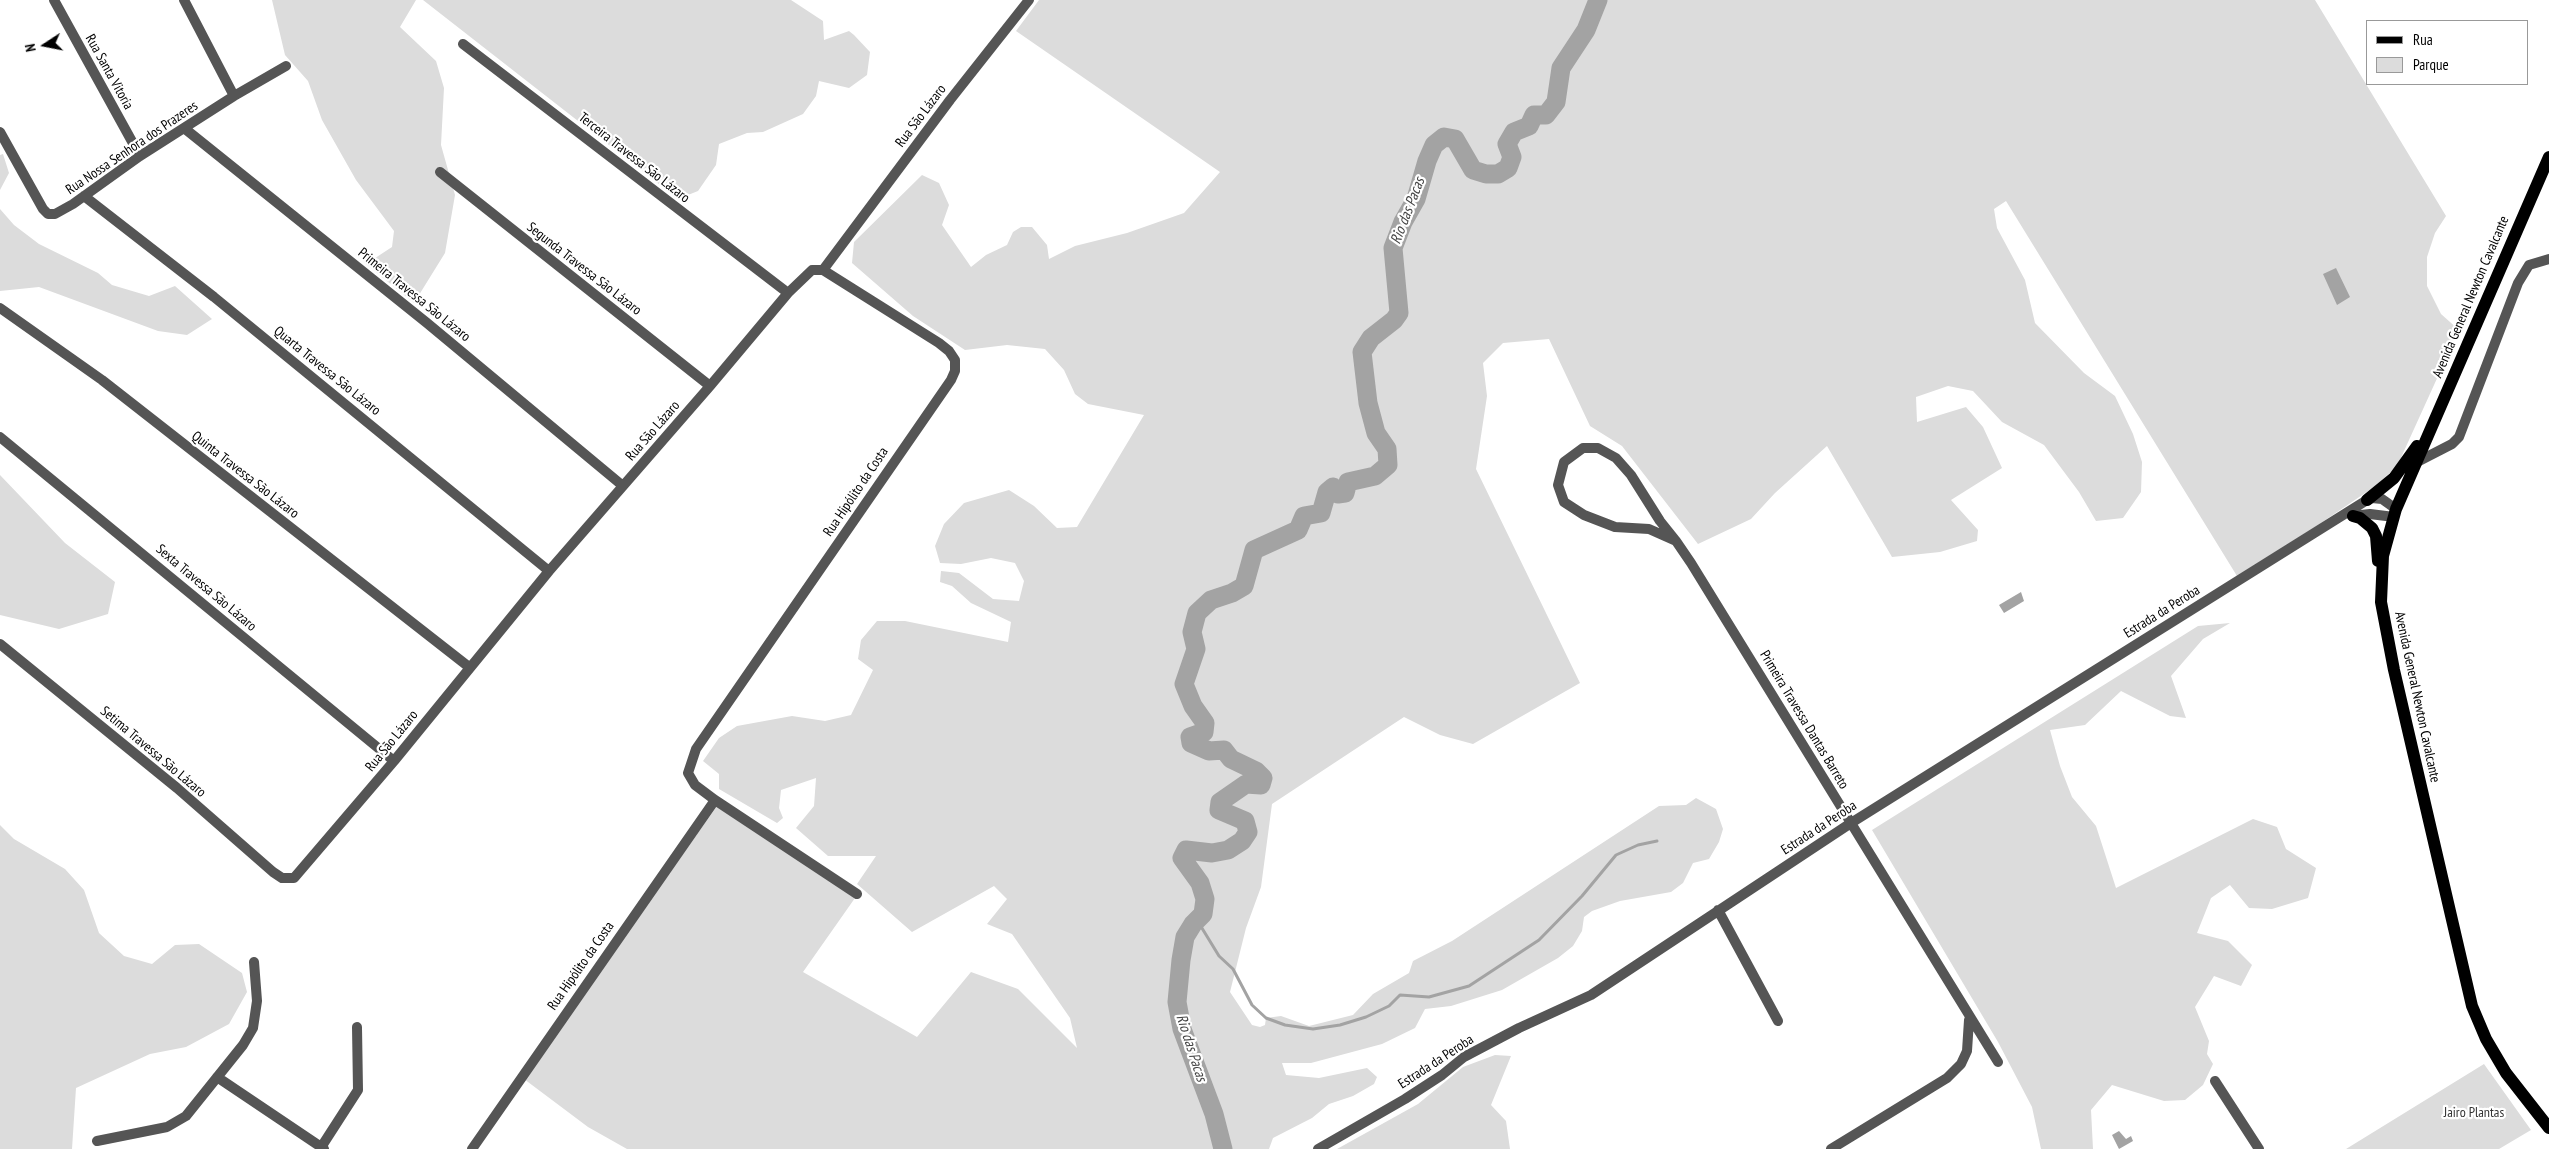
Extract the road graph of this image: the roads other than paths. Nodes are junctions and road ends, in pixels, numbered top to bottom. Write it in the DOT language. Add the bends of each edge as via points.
graph roads {
  1 [pos="54,0"];
  2 [pos="184,0"];
  3 [pos="1029,0"];
  4 [pos="463,44"];
  5 [pos="286,66"];
  6 [pos="234,96"];
  7 [pos="184,128"];
  8 [pos="0,132"];
  9 [pos="140,156"];
  10 [pos="2549,157"];
  11 [pos="440,172"];
  12 [pos="84,196"];
  13 [pos="2549,260"];
  14 [pos="823,270"];
  15 [pos="788,293"];
  16 [pos="0,308"];
  17 [pos="710,386"];
  18 [pos="2440,404"];
  19 [pos="0,437"];
  20 [pos="2417,462"];
  21 [pos="623,486"];
  22 [pos="2367,500"];
  23 [pos="2395,513"];
  24 [pos="2353,516"];
  25 [pos="2332,522"];
  26 [pos="1676,541"];
  27 [pos="549,571"];
  28 [pos="2381,602"];
  29 [pos="0,644"];
  30 [pos="469,667"];
  31 [pos="394,761"];
  32 [pos="715,800"];
  33 [pos="1851,823"];
  34 [pos="289,879"];
  35 [pos="857,894"];
  36 [pos="1718,910"];
  37 [pos="254,962"];
  38 [pos="1969,1018"];
  39 [pos="1778,1021"];
  40 [pos="357,1027"];
  41 [pos="1998,1062"];
  42 [pos="217,1077"];
  43 [pos="2215,1081"];
  44 [pos="2549,1128"];
  45 [pos="97,1141"];
  46 [pos="322,1148"];
  47 [pos="472,1149"];
  48 [pos="1318,1149"];
  49 [pos="1832,1149"];
  50 [pos="2259,1149"];
  1 -- 9 [label="street, Rua Santa Vitoria"];
  2 -- 6 [label="street"];
  3 -- 14 [label="street, Rua São Lázaro"];
  4 -- 15 [label="street, Terceira Travessa São Lázaro"];
  5 -- 6 [label="street, Rua Nossa Senhora dos Prazeres"];
  6 -- 7 [label="street, Rua Nossa Senhora dos Prazeres"];
  7 -- 9 [label="street, Rua Nossa Senhora dos Prazeres"];
  7 -- 21 [label="street, Primeira Travessa São Lázaro"];
  8 -- 12 [label="street, Rua Nossa Senhora dos Prazeres" via="48,214 55,214"];
  9 -- 12 [label="street, Rua Nossa Senhora dos Prazeres"];
  10 -- 18 [label="main road, Avenida General Newton Cavalcante"];
  11 -- 17 [label="street, Segunda Travessa São Lázaro"];
  12 -- 27 [label="street, Quarta Travessa São Lázaro" via="214,297"];
  13 -- 20 [label="street" via="2529,265 2518,283 2459,437"];
  14 -- 15 [label="street, Rua São Lázaro" via="812,270"];
  14 -- 32 [label="street, Rua Hipólito da Costa" via="939,343 955,360 955,371 696,749 688,773 695,785"];
  15 -- 17 [label="street, Rua São Lázaro"];
  16 -- 30 [label="street, Quinta Travessa São Lázaro" via="102,380"];
  17 -- 21 [label="street, Rua São Lázaro"];
  18 -- 20 [label="main road, Avenida General Newton Cavalcante"];
  18 -- 22 [label="main road" via="2403,468"];
  19 -- 31 [label="street, Sexta Travessa São Lázaro"];
  20 -- 23 [label="main road, Avenida General Newton Cavalcante"];
  21 -- 27 [label="street, Rua São Lázaro"];
  22 -- 23 [label="street" via="2382,499"];
  22 -- 25 [label="street, Estrada da Peroba"];
  23 -- 24 [label="street"];
  23 -- 28 [label="main road, Avenida General Newton Cavalcante" via="2383,556"];
  24 -- 25 [label="street"];
  24 -- 28 [label="main road" via="2368,524 2376,536"];
  25 -- 33 [label="street, Estrada da Peroba"];
  26 -- 26 [label="street, Primeira Travessa Dantas Barreto" via="1616,458 1598,448 1583,448 1564,462 1558,484 1564,502 1584,515 1615,527 1649,529"];
  26 -- 33 [label="street, Primeira Travessa Dantas Barreto"];
  27 -- 30 [label="street, Rua São Lázaro"];
  28 -- 44 [label="main road, Avenida General Newton Cavalcante" via="2472,1006 2486,1040 2506,1073"];
  29 -- 34 [label="street, Setima Travessa São Lázaro" via="177,788 273,872"];
  30 -- 31 [label="street, Rua São Lázaro"];
  31 -- 34 [label="street, Rua São Lázaro" via="300,873"];
  32 -- 35 [label="street"];
  32 -- 47 [label="street, Rua Hipólito da Costa"];
  33 -- 36 [label="street, Estrada da Peroba"];
  33 -- 38 [label="street, Primeira Travessa Dantas Barreto"];
  36 -- 39 [label="street"];
  36 -- 48 [label="street, Estrada da Peroba" via="1591,995 1464,1057 1419,1090"];
  37 -- 42 [label="street" via="257,1001 253,1028"];
  38 -- 41 [label="street, Primeira Travessa Dantas Barreto"];
  38 -- 49 [label="street" via="1967,1051 1961,1064 1947,1078"];
  40 -- 46 [label="street" via="358,1090"];
  42 -- 45 [label="street" via="186,1116 177,1122"];
  42 -- 46 [label="street"];
  43 -- 50 [label="street"];
}
